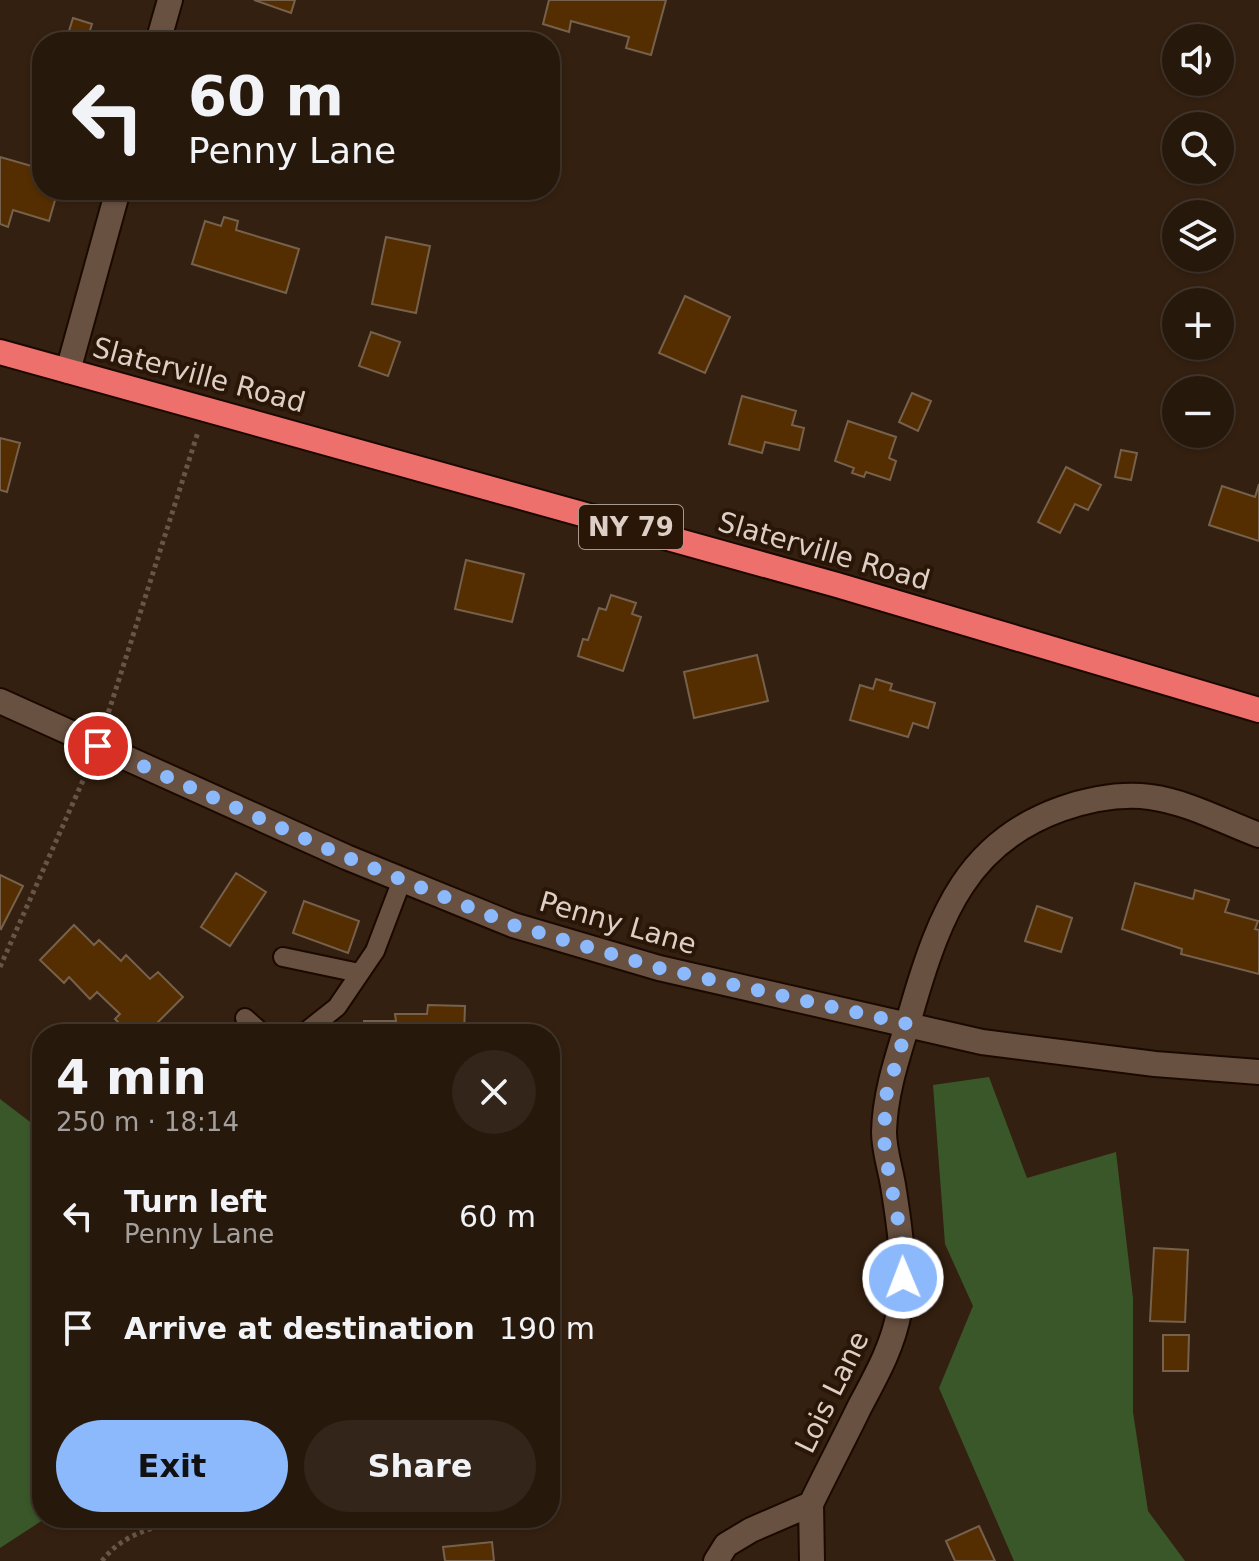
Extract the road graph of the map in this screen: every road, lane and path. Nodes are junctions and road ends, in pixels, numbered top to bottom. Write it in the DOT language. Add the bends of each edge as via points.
graph roads {
  1 [pos="170,0"];
  2 [pos="161,32"];
  3 [pos="115,200"];
  4 [pos="0,352"];
  5 [pos="68,371"];
  6 [pos="206,407"];
  7 [pos="0,701"];
  8 [pos="1259,710"];
  9 [pos="98,746"];
  10 [pos="1259,835"];
  11 [pos="402,880"];
  12 [pos="283,957"];
  13 [pos="0,967"];
  14 [pos="359,973"];
  15 [pos="245,1018"];
  16 [pos="252,1024"];
  17 [pos="316,1024"];
  18 [pos="908,1024"];
  19 [pos="1259,1072"];
  20 [pos="811,1504"];
  21 [pos="158,1528"];
  22 [pos="102,1561"];
  23 [pos="716,1561"];
  24 [pos="812,1561"];
  1 -- 2 [label="street"];
  3 -- 5 [label="street"];
  4 -- 5 [label="highway, Slaterville Road / NY 79"];
  5 -- 6 [label="highway, Slaterville Road / NY 79"];
  6 -- 8 [label="highway, Slaterville Road / NY 79"];
  6 -- 9 [label="path"];
  7 -- 9 [label="street, Penny Lane"];
  9 -- 11 [label="street, Penny Lane"];
  9 -- 13 [label="path"];
  10 -- 18 [label="street, Lois Lane" via="1150,797 1089,800 1012,831 981,859 947,910"];
  11 -- 14 [label="lane" via="375,951"];
  11 -- 18 [label="street, Penny Lane" via="513,925 659,968"];
  12 -- 14 [label="lane"];
  14 -- 17 [label="lane" via="337,1007"];
  15 -- 16 [label="lane"];
  18 -- 19 [label="street, Penny Lane" via="982,1042 1075,1055"];
  18 -- 20 [label="street, Lois Lane" via="886,1096 884,1133 902,1241 899,1313 890,1348"];
  20 -- 23 [label="street" via="751,1530 726,1545"];
  20 -- 24 [label="street, Lois Lane"];
  21 -- 22 [label="path" via="110,1550"];
}
